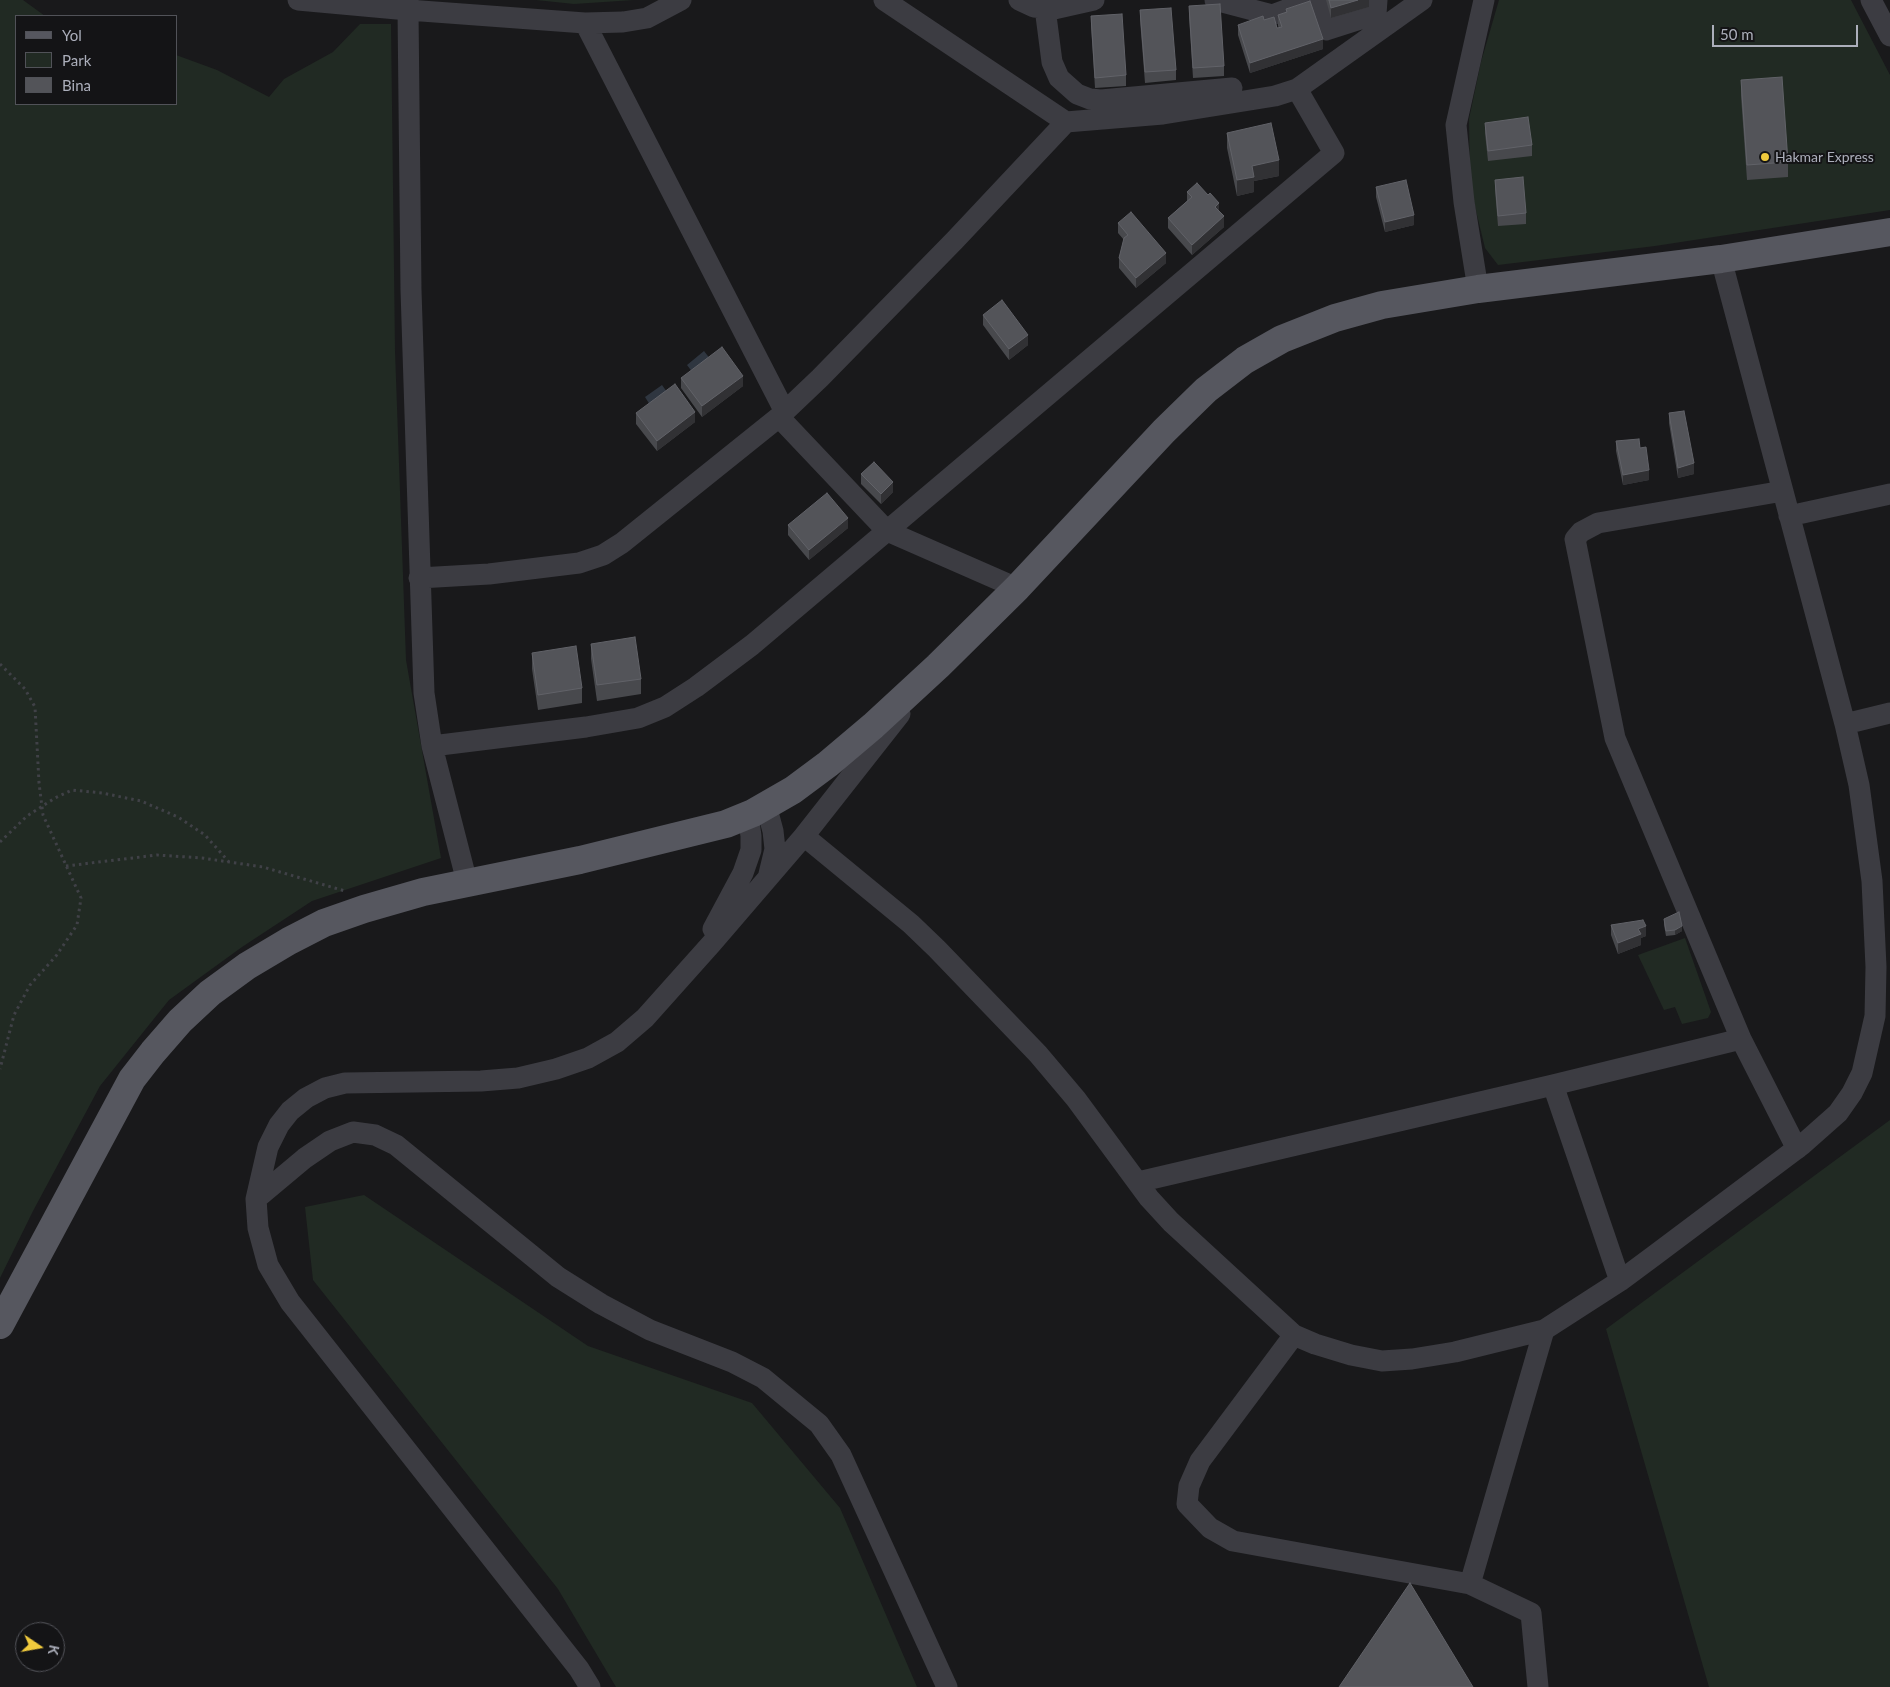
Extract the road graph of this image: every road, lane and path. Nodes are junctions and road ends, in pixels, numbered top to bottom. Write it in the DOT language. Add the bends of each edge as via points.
graph roads {
  1 [pos="298,0"];
  2 [pos="681,0"];
  3 [pos="884,0"];
  4 [pos="1019,0"];
  5 [pos="1094,0"];
  6 [pos="1215,0"];
  7 [pos="1313,0"];
  8 [pos="1318,0"];
  9 [pos="1377,0"];
  10 [pos="1422,0"];
  11 [pos="1484,0"];
  12 [pos="1871,0"];
  13 [pos="408,5"];
  14 [pos="1045,8"];
  15 [pos="585,23"];
  16 [pos="1890,36"];
  17 [pos="1232,88"];
  18 [pos="1297,90"];
  19 [pos="1066,122"];
  20 [pos="1890,232"];
  21 [pos="1721,259"];
  22 [pos="1478,289"];
  23 [pos="782,414"];
  24 [pos="1783,491"];
  25 [pos="1890,494"];
  26 [pos="1789,516"];
  27 [pos="887,531"];
  28 [pos="419,578"];
  29 [pos="1017,588"];
  30 [pos="0,664"];
  31 [pos="938,666"];
  32 [pos="1890,713"];
  33 [pos="1845,724"];
  34 [pos="432,746"];
  35 [pos="42,805"];
  36 [pos="757,810"];
  37 [pos="804,836"];
  38 [pos="0,842"];
  39 [pos="230,862"];
  40 [pos="66,866"];
  41 [pos="769,877"];
  42 [pos="467,882"];
  43 [pos="348,892"];
  44 [pos="692,966"];
  45 [pos="1741,1039"];
  46 [pos="0,1069"];
  47 [pos="1553,1085"];
  48 [pos="1797,1148"];
  49 [pos="1138,1182"];
  50 [pos="256,1199"];
  51 [pos="1620,1281"];
  52 [pos="0,1325"];
  53 [pos="1544,1330"];
  54 [pos="1294,1335"];
  55 [pos="1470,1584"];
  56 [pos="590,1687"];
  57 [pos="947,1687"];
  58 [pos="1538,1687"];
  1 -- 13 [label="street"];
  2 -- 15 [label="street" via="648,18"];
  3 -- 19 [label="street"];
  4 -- 14 [label="street"];
  5 -- 14 [label="street"];
  6 -- 7 [label="street" via="1272,14"];
  8 -- 9 [label="street" via="1326,30 1376,14"];
  10 -- 18 [label="street"];
  11 -- 22 [label="street" via="1456,126"];
  12 -- 16 [label="street"];
  13 -- 15 [label="street"];
  13 -- 28 [label="street"];
  14 -- 17 [label="street" via="1052,62 1059,78 1077,94 1101,100"];
  15 -- 23 [label="street"];
  18 -- 19 [label="street" via="1163,114"];
  18 -- 27 [label="street" via="1334,153"];
  19 -- 23 [label="street" via="955,240"];
  20 -- 21 [label="main road"];
  21 -- 22 [label="main road"];
  21 -- 24 [label="street"];
  22 -- 29 [label="main road" via="1382,305 1335,318 1282,339 1245,360 1206,390 1164,431"];
  23 -- 27 [label="street"];
  23 -- 28 [label="street" via="603,555 579,563 489,574"];
  24 -- 26 [label="street"];
  24 -- 45 [label="street" via="1598,523 1575,539 1615,738"];
  25 -- 26 [label="street"];
  26 -- 33 [label="street"];
  27 -- 29 [label="street"];
  27 -- 34 [label="street" via="752,645 665,707 638,718 586,727"];
  28 -- 34 [label="street" via="424,693"];
  29 -- 31 [label="main road"];
  30 -- 35 [label="path" via="25,689 34,707"];
  31 -- 36 [label="main road" via="828,764 793,790"];
  31 -- 37 [label="street"];
  32 -- 33 [label="street"];
  33 -- 48 [label="street" via="1859,785 1872,881 1875,1016 1862,1073 1852,1094 1838,1113"];
  34 -- 42 [label="street"];
  35 -- 38 [label="path"];
  35 -- 39 [label="path" via="72,790 102,792 141,801 178,817 205,835"];
  35 -- 40 [label="path"];
  36 -- 41 [label="street" via="773,831 775,849"];
  36 -- 42 [label="main road" via="726,824 680,836"];
  36 -- 44 [label="street" via="751,850 743,874"];
  37 -- 41 [label="street"];
  37 -- 49 [label="street" via="912,924 937,949 1038,1054"];
  39 -- 40 [label="path" via="157,855"];
  39 -- 43 [label="path"];
  40 -- 46 [label="path" via="81,898 77,925 56,956 30,985 14,1015"];
  41 -- 44 [label="street"];
  42 -- 52 [label="main road" via="423,892 324,924 247,966 210,993 180,1021 132,1079"];
  44 -- 50 [label="street" via="645,1018 617,1042 588,1058 556,1069 518,1078 481,1081 345,1083 306,1098 279,1125 268,1147"];
  45 -- 47 [label="street"];
  45 -- 48 [label="street"];
  47 -- 49 [label="street"];
  47 -- 51 [label="street"];
  48 -- 51 [label="street"];
  49 -- 54 [label="street" via="1171,1222"];
  50 -- 56 [label="street" via="258,1228 268,1264 290,1302"];
  50 -- 57 [label="street" via="330,1141 354,1132 375,1135 396,1145 558,1277 601,1304 650,1330 732,1362 763,1378 819,1424 841,1455"];
  51 -- 53 [label="street"];
  53 -- 54 [label="street" via="1455,1352 1382,1361 1351,1356"];
  53 -- 55 [label="street"];
  54 -- 55 [label="street" via="1200,1462 1189,1486 1187,1504 1210,1528 1233,1540"];
  55 -- 58 [label="street" via="1531,1613"];
}
